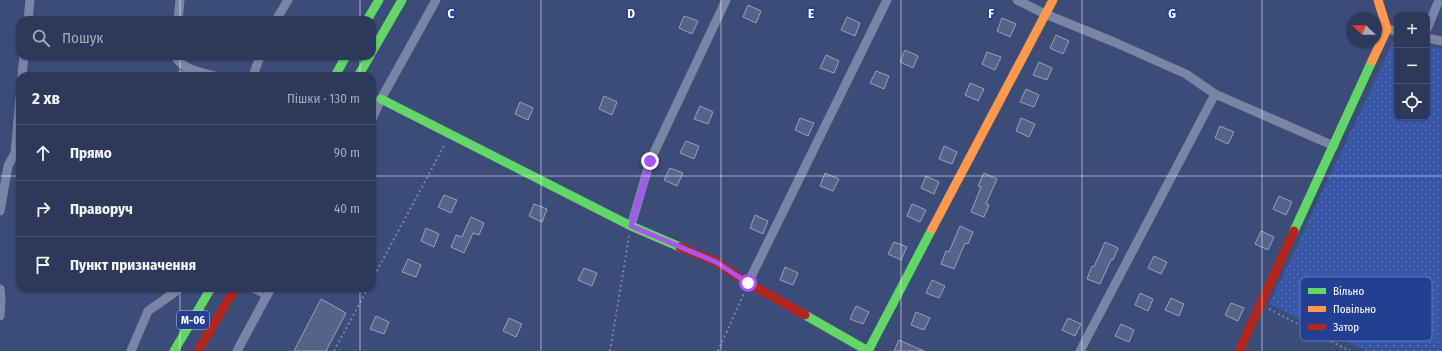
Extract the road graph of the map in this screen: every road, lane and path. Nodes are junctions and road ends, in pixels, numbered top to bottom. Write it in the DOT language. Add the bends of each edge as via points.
graph roads {
  1 [pos="30,0"];
  2 [pos="180,0"];
  3 [pos="288,0"];
  4 [pos="379,0"];
  5 [pos="402,0"];
  6 [pos="436,0"];
  7 [pos="726,0"];
  8 [pos="887,0"];
  9 [pos="1017,0"];
  10 [pos="1053,0"];
  11 [pos="1378,0"];
  12 [pos="1439,0"];
  13 [pos="1045,14"];
  14 [pos="28,16"];
  15 [pos="178,16"];
  16 [pos="278,16"];
  17 [pos="369,16"];
  18 [pos="1430,22"];
  19 [pos="1387,29"];
  20 [pos="1394,30"];
  21 [pos="1430,39"];
  22 [pos="1442,41"];
  23 [pos="376,45"];
  24 [pos="24,60"];
  25 [pos="179,60"];
  26 [pos="259,60"];
  27 [pos="344,60"];
  28 [pos="368,60"];
  29 [pos="195,71"];
  30 [pos="22,72"];
  31 [pos="192,72"];
  32 [pos="199,72"];
  33 [pos="254,72"];
  34 [pos="337,72"];
  35 [pos="360,72"];
  36 [pos="1215,94"];
  37 [pos="381,99"];
  38 [pos="376,110"];
  39 [pos="450,134"];
  40 [pos="1334,146"];
  41 [pos="16,154"];
  42 [pos="0,211"];
  43 [pos="631,226"];
  44 [pos="376,273"];
  45 [pos="748,283"];
  46 [pos="0,289"];
  47 [pos="174,292"];
  48 [pos="209,292"];
  49 [pos="233,292"];
  50 [pos="257,292"];
  51 [pos="269,292"];
  52 [pos="366,292"];
  53 [pos="266,297"];
  54 [pos="1261,305"];
  55 [pos="0,316"];
  56 [pos="1300,325"];
  57 [pos="1331,341"];
  58 [pos="131,351"];
  59 [pos="174,351"];
  60 [pos="198,351"];
  61 [pos="237,351"];
  62 [pos="334,351"];
  63 [pos="610,351"];
  64 [pos="718,351"];
  65 [pos="1080,351"];
  66 [pos="1239,351"];
  67 [pos="1350,351"];
  1 -- 14 [label="street"];
  2 -- 15 [label="street"];
  3 -- 16 [label="street"];
  4 -- 17 [label="main road"];
  5 -- 23 [label="main road"];
  6 -- 37 [label="street"];
  7 -- 43 [label="street" via="650,161"];
  8 -- 45 [label="street"];
  9 -- 13 [label="street"];
  10 -- 13 [label="main road"];
  11 -- 19 [label="main road"];
  12 -- 18 [label="street"];
  13 -- 36 [label="street" via="1186,74"];
  13 -- 45 [label="main road" via="868,351"];
  19 -- 20 [label="street"];
  19 -- 40 [label="main road"];
  21 -- 22 [label="street"];
  24 -- 30 [label="street"];
  25 -- 29 [label="street"];
  26 -- 33 [label="street"];
  27 -- 34 [label="main road"];
  28 -- 35 [label="main road"];
  29 -- 31 [label="street"];
  29 -- 32 [label="street"];
  36 -- 40 [label="street"];
  36 -- 65 [label="street"];
  37 -- 38 [label="street"];
  37 -- 39 [label="main road"];
  39 -- 43 [label="main road"];
  39 -- 44 [label="path"];
  40 -- 54 [label="main road"];
  41 -- 42 [label="street" via="8,166"];
  43 -- 45 [label="main road" via="716,262"];
  43 -- 63 [label="path"];
  45 -- 64 [label="path"];
  46 -- 55 [label="street"];
  47 -- 58 [label="street" via="148,312"];
  48 -- 59 [label="main road, М-06"];
  49 -- 60 [label="main road, М-06"];
  50 -- 53 [label="lane"];
  51 -- 53 [label="street"];
  52 -- 62 [label="path"];
  53 -- 61 [label="street"];
  54 -- 56 [label="path"];
  54 -- 66 [label="main road"];
  57 -- 67 [label="path"];
}
